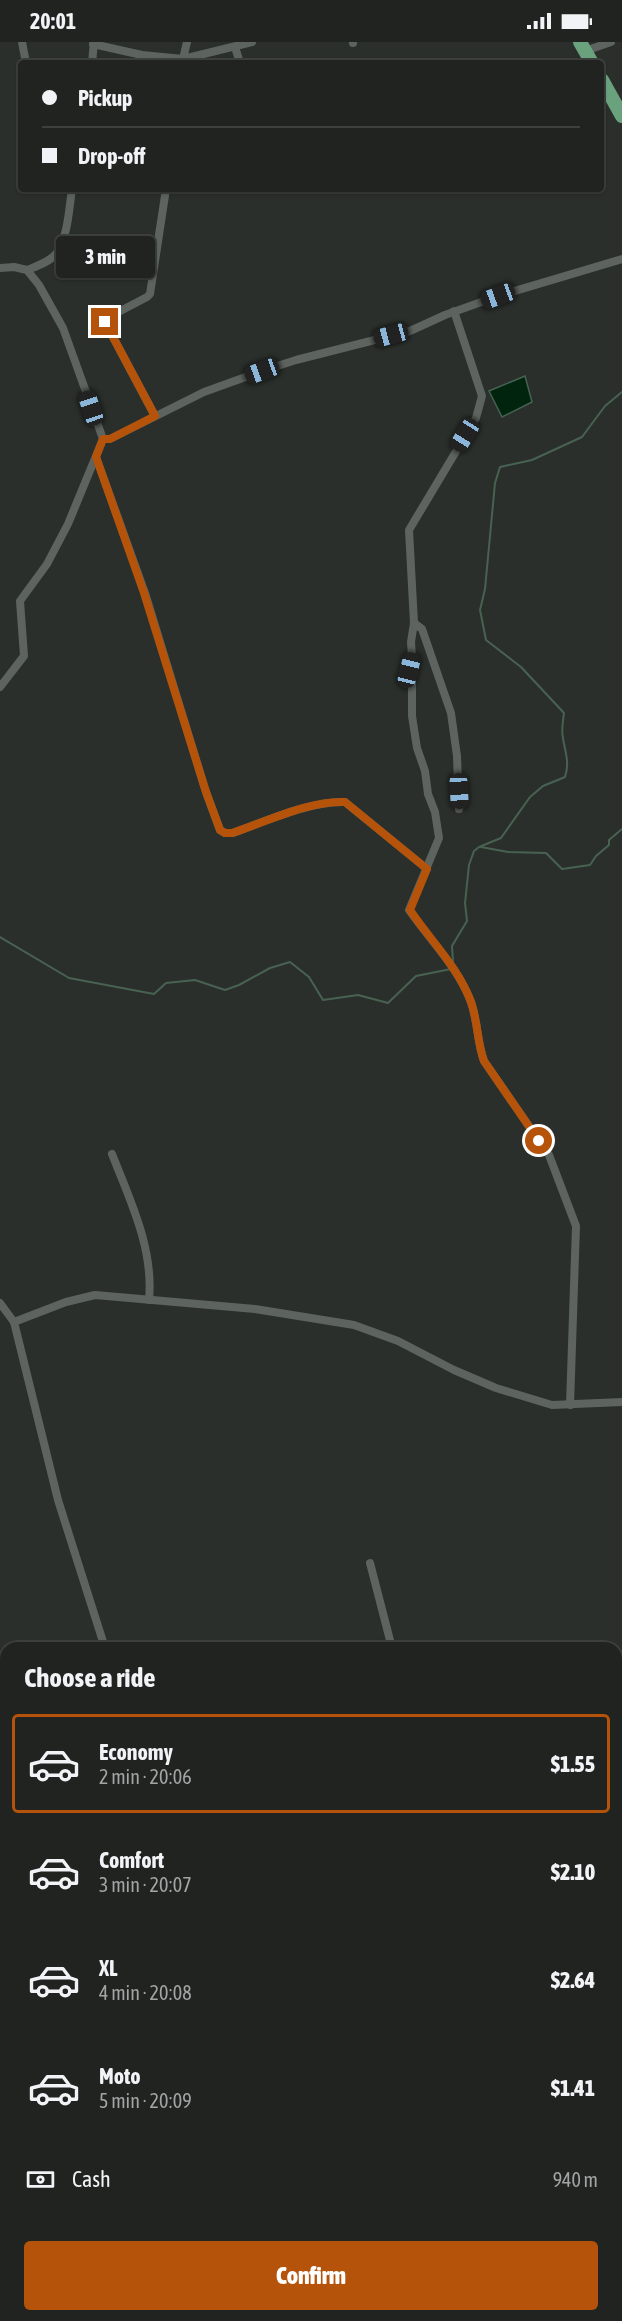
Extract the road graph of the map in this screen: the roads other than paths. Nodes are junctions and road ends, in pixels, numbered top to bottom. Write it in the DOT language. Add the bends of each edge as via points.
graph roads {
  1 [pos="22,42"];
  2 [pos="187,42"];
  3 [pos="252,42"];
  4 [pos="611,42"];
  5 [pos="93,43"];
  6 [pos="236,47"];
  7 [pos="586,52"];
  8 [pos="25,60"];
  9 [pos="92,60"];
  10 [pos="176,60"];
  11 [pos="183,60"];
  12 [pos="187,60"];
  13 [pos="239,60"];
  14 [pos="604,84"];
  15 [pos="622,116"];
  16 [pos="71,192"];
  17 [pos="166,192"];
  18 [pos="622,259"];
  19 [pos="0,268"];
  20 [pos="27,270"];
  21 [pos="454,312"];
  22 [pos="155,416"];
  23 [pos="103,439"];
  24 [pos="96,457"];
  25 [pos="414,623"];
  26 [pos="0,687"];
  27 [pos="459,809"];
  28 [pos="427,869"];
  29 [pos="112,1154"];
  30 [pos="149,1300"];
  31 [pos="0,1303"];
  32 [pos="14,1322"];
  33 [pos="622,1402"];
  34 [pos="570,1405"];
  35 [pos="370,1563"];
  36 [pos="103,1642"];
  37 [pos="390,1642"];
  1 -- 8 [label="street"];
  2 -- 11 [label="street"];
  3 -- 6 [label="street"];
  4 -- 7 [label="street"];
  5 -- 9 [label="street"];
  5 -- 10 [label="street"];
  6 -- 12 [label="street"];
  6 -- 13 [label="street"];
  14 -- 15 [label="highway"];
  16 -- 20 [label="street" via="56,254"];
  17 -- 22 [label="street" via="150,294 105,322"];
  18 -- 21 [label="street"];
  19 -- 20 [label="street"];
  20 -- 23 [label="street" via="63,328"];
  21 -- 22 [label="street" via="410,330 262,371 204,392"];
  21 -- 25 [label="street" via="483,396 476,418 411,524"];
  22 -- 23 [label="street"];
  23 -- 24 [label="street"];
  24 -- 26 [label="street" via="47,564 20,601 24,656"];
  24 -- 28 [label="street" via="220,830 232,833 333,801 345,802"];
  25 -- 27 [label="street" via="422,629 451,713"];
  25 -- 28 [label="street" via="409,670 412,716 439,838"];
  28 -- 34 [label="street" via="410,910 460,977 471,1001 484,1061 549,1155 576,1226"];
  29 -- 30 [label="street" via="145,1249 151,1282"];
  30 -- 32 [label="street" via="94,1295"];
  30 -- 34 [label="street" via="255,1309 354,1325 398,1341 496,1388 552,1405"];
  31 -- 32 [label="street"];
  32 -- 36 [label="street" via="58,1500"];
  33 -- 34 [label="street"];
  35 -- 37 [label="street"];
}
